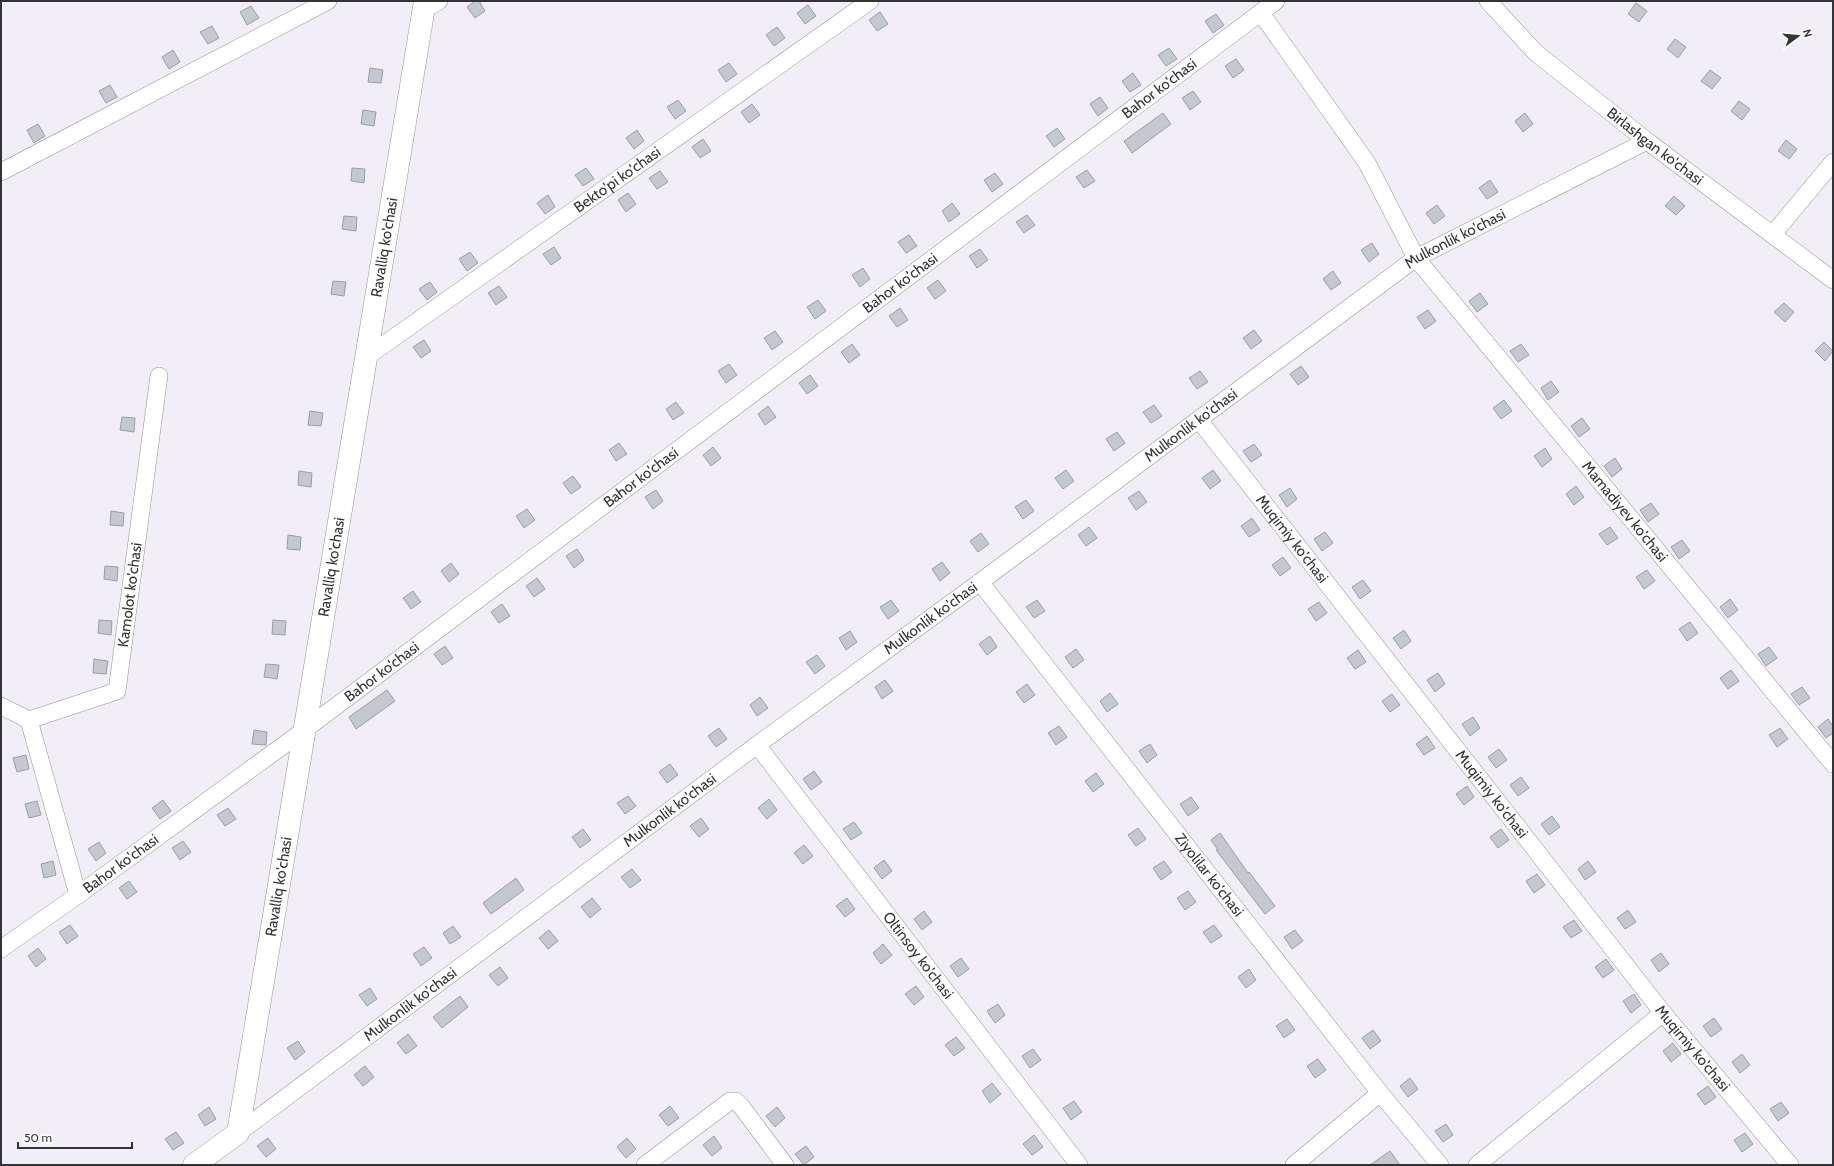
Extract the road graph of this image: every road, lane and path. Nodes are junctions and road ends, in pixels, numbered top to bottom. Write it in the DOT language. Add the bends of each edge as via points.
graph roads {
  1 [pos="328,1"];
  2 [pos="870,1"];
  3 [pos="1276,1"];
  4 [pos="1488,1"];
  5 [pos="429,4"];
  6 [pos="1261,13"];
  7 [pos="1647,141"];
  8 [pos="1833,162"];
  9 [pos="1,172"];
  10 [pos="1772,234"];
  11 [pos="1416,258"];
  12 [pos="1833,280"];
  13 [pos="365,358"];
  14 [pos="159,376"];
  15 [pos="1198,420"];
  16 [pos="980,582"];
  17 [pos="1,706"];
  18 [pos="29,720"];
  19 [pos="303,731"];
  20 [pos="757,745"];
  21 [pos="1833,764"];
  22 [pos="78,895"];
  23 [pos="1,949"];
  24 [pos="1663,1013"];
  25 [pos="1380,1093"];
  26 [pos="238,1133"];
  27 [pos="194,1165"];
  28 [pos="645,1165"];
  29 [pos="785,1165"];
  30 [pos="1079,1165"];
  31 [pos="1294,1165"];
  32 [pos="1440,1165"];
  33 [pos="1477,1165"];
  34 [pos="1790,1165"];
  1 -- 9 [label="street"];
  2 -- 13 [label="street, Bekto'pi ko'chasi"];
  3 -- 6 [label="street, Bahor ko'chasi"];
  4 -- 7 [label="street, Birlashgan ko'chasi" via="1536,53"];
  5 -- 13 [label="street, Ravalliq ko'chasi"];
  6 -- 11 [label="street, Mamadiyev ko'chasi" via="1367,163"];
  6 -- 19 [label="street, Bahor ko'chasi"];
  7 -- 10 [label="street, Birlashgan ko'chasi"];
  7 -- 11 [label="street, Mulkonlik ko'chasi"];
  8 -- 10 [label="street"];
  10 -- 12 [label="street, Birlashgan ko'chasi"];
  11 -- 15 [label="street, Mulkonlik ko'chasi"];
  11 -- 21 [label="street, Mamadiyev ko'chasi"];
  13 -- 19 [label="street, Ravalliq ko'chasi"];
  14 -- 18 [label="street, Kamolot ko'chasi" via="117,691"];
  15 -- 16 [label="street, Mulkonlik ko'chasi"];
  15 -- 24 [label="street, Muqimiy ko'chasi"];
  16 -- 20 [label="street, Mulkonlik ko'chasi"];
  16 -- 25 [label="street, Ziyolilar ko'chasi"];
  17 -- 18 [label="street"];
  18 -- 22 [label="street"];
  19 -- 22 [label="street, Bahor ko'chasi"];
  19 -- 26 [label="street, Ravalliq ko'chasi"];
  20 -- 26 [label="street, Mulkonlik ko'chasi"];
  20 -- 30 [label="street, Oltinsoy ko'chasi"];
  22 -- 23 [label="street, Bahor ko'chasi"];
  24 -- 33 [label="street"];
  24 -- 34 [label="street, Muqimiy ko'chasi"];
  25 -- 31 [label="street"];
  25 -- 32 [label="street, Ziyolilar ko'chasi"];
  26 -- 27 [label="street"];
  28 -- 29 [label="street" via="730,1101 736,1101 741,1106"];
}
